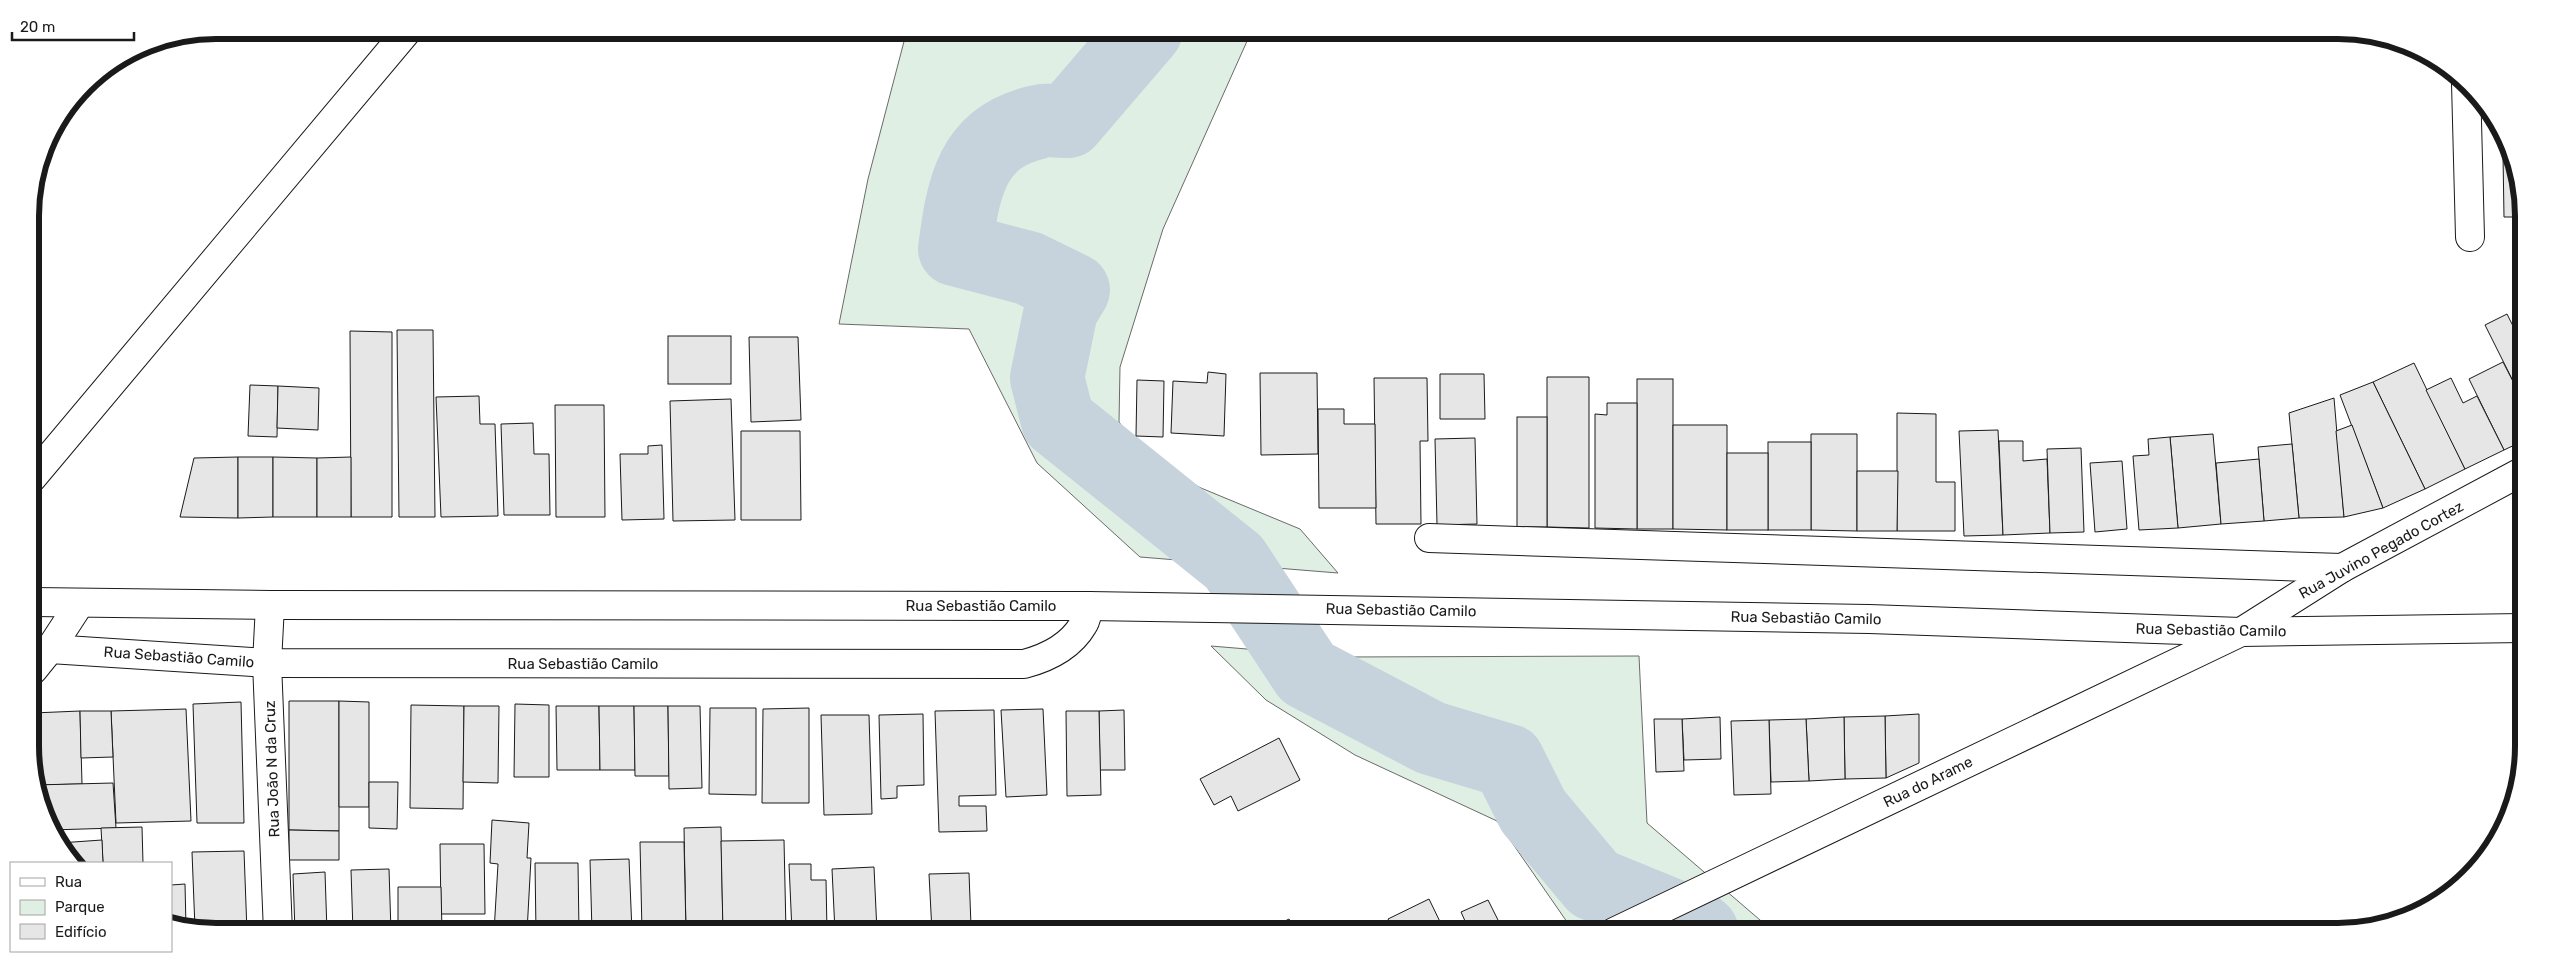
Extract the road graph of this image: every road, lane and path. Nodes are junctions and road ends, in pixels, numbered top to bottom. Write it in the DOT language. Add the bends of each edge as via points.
graph roads {
  1 [pos="400,39"];
  2 [pos="2466,94"];
  3 [pos="2470,237"];
  4 [pos="39,470"];
  5 [pos="2515,475"];
  6 [pos="1430,538"];
  7 [pos="2342,568"];
  8 [pos="39,602"];
  9 [pos="80,603"];
  10 [pos="270,605"];
  11 [pos="1089,606"];
  12 [pos="2515,628"];
  13 [pos="2241,632"];
  14 [pos="50,649"];
  15 [pos="39,663"];
  16 [pos="268,663"];
  17 [pos="278,923"];
  18 [pos="1633,923"];
  1 -- 4 [label="street"];
  2 -- 3 [label="street"];
  5 -- 7 [label="street, Rua Juvino Pegado Cortez"];
  6 -- 7 [label="street"];
  7 -- 13 [label="street, Rua Juvino Pegado Cortez"];
  8 -- 9 [label="street, Rua Sebastião Camilo"];
  9 -- 10 [label="street, Rua Sebastião Camilo"];
  9 -- 14 [label="street"];
  10 -- 11 [label="street, Rua Sebastião Camilo"];
  10 -- 16 [label="street, Rua João N da Cruz"];
  11 -- 13 [label="street, Rua Sebastião Camilo" via="1879,619"];
  11 -- 16 [label="street, Rua Sebastião Camilo" via="1084,625 1067,642 1049,657 1024,664"];
  12 -- 13 [label="street, Rua Sebastião Camilo"];
  13 -- 18 [label="street, Rua do Arame"];
  14 -- 15 [label="street"];
  14 -- 16 [label="street, Rua Sebastião Camilo"];
  16 -- 17 [label="street, Rua João N da Cruz"];
}
